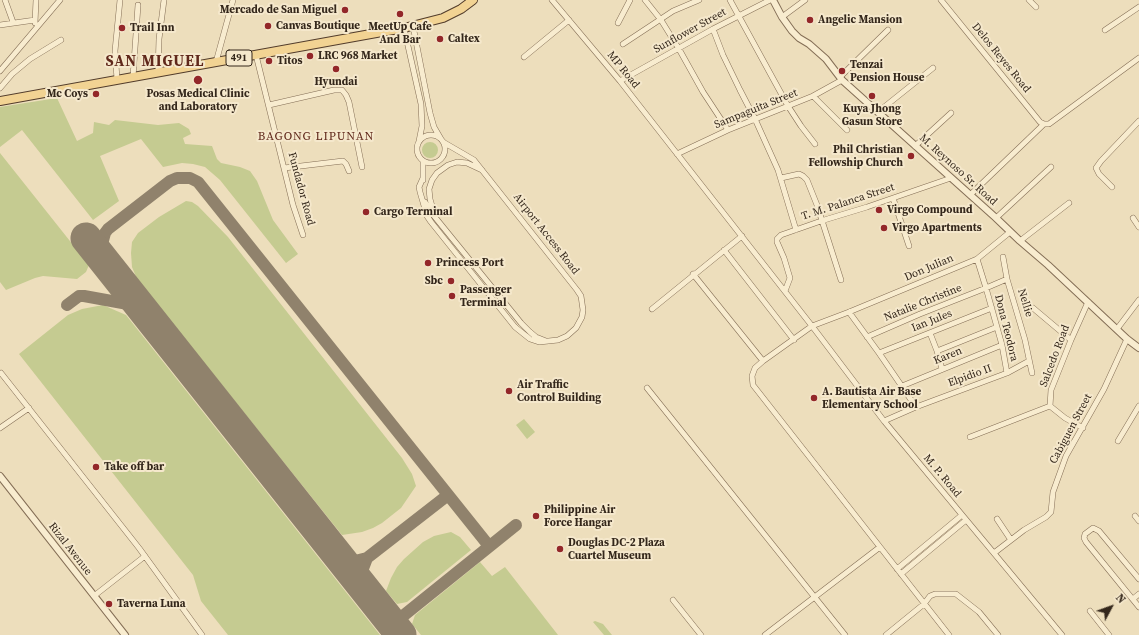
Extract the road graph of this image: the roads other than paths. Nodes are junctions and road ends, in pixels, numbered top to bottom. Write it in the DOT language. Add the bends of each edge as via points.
graph roads {
  1 [pos="6,0"];
  2 [pos="36,0"];
  3 [pos="60,0"];
  4 [pos="120,0"];
  5 [pos="164,0"];
  6 [pos="233,0"];
  7 [pos="473,0"];
  8 [pos="552,0"];
  9 [pos="630,0"];
  10 [pos="645,0"];
  11 [pos="699,0"];
  12 [pos="730,0"];
  13 [pos="771,0"];
  14 [pos="805,0"];
  15 [pos="941,0"];
  16 [pos="1030,0"];
  17 [pos="138,5"];
  18 [pos="1036,7"];
  19 [pos="1139,8"];
  20 [pos="739,16"];
  21 [pos="782,17"];
  22 [pos="35,20"];
  23 [pos="569,20"];
  24 [pos="661,20"];
  25 [pos="13,22"];
  26 [pos="618,23"];
  27 [pos="0,25"];
  28 [pos="413,26"];
  29 [pos="36,27"];
  30 [pos="404,28"];
  31 [pos="713,29"];
  32 [pos="888,30"];
  33 [pos="1105,30"];
  34 [pos="61,40"];
  35 [pos="623,44"];
  36 [pos="679,49"];
  37 [pos="256,55"];
  38 [pos="524,57"];
  39 [pos="1139,58"];
  40 [pos="216,62"];
  41 [pos="933,68"];
  42 [pos="0,71"];
  43 [pos="158,72"];
  44 [pos="132,77"];
  45 [pos="117,79"];
  46 [pos="841,79"];
  47 [pos="620,82"];
  48 [pos="0,88"];
  49 [pos="813,96"];
  50 [pos="0,101"];
  51 [pos="269,105"];
  52 [pos="788,106"];
  53 [pos="878,112"];
  54 [pos="951,113"];
  55 [pos="755,119"];
  56 [pos="1139,121"];
  57 [pos="1046,124"];
  58 [pos="728,130"];
  59 [pos="847,130"];
  60 [pos="442,140"];
  61 [pos="419,141"];
  62 [pos="815,144"];
  63 [pos="915,146"];
  64 [pos="677,154"];
  65 [pos="423,161"];
  66 [pos="362,167"];
  67 [pos="1052,167"];
  68 [pos="284,168"];
  69 [pos="483,170"];
  70 [pos="349,171"];
  71 [pos="423,178"];
  72 [pos="781,178"];
  73 [pos="951,178"];
  74 [pos="1112,187"];
  75 [pos="970,195"];
  76 [pos="893,198"];
  77 [pos="1069,203"];
  78 [pos="435,216"];
  79 [pos="996,218"];
  80 [pos="1132,218"];
  81 [pos="821,221"];
  82 [pos="1139,227"];
  83 [pos="796,230"];
  84 [pos="1010,232"];
  85 [pos="303,235"];
  86 [pos="742,236"];
  87 [pos="1020,241"];
  88 [pos="909,246"];
  89 [pos="724,250"];
  90 [pos="1002,257"];
  91 [pos="977,259"];
  92 [pos="693,274"];
  93 [pos="1007,279"];
  94 [pos="841,280"];
  95 [pos="986,288"];
  96 [pos="784,291"];
  97 [pos="1139,300"];
  98 [pos="1088,302"];
  99 [pos="992,308"];
  100 [pos="1033,308"];
  101 [pos="652,309"];
  102 [pos="849,312"];
  103 [pos="812,326"];
  104 [pos="996,327"];
  105 [pos="1117,329"];
  106 [pos="930,333"];
  107 [pos="867,337"];
  108 [pos="1127,339"];
  109 [pos="794,340"];
  110 [pos="1071,340"];
  111 [pos="547,342"];
  112 [pos="1002,345"];
  113 [pos="1139,348"];
  114 [pos="937,351"];
  115 [pos="879,353"];
  116 [pos="763,361"];
  117 [pos="1030,361"];
  118 [pos="942,369"];
  119 [pos="1,373"];
  120 [pos="1007,373"];
  121 [pos="1032,373"];
  122 [pos="902,386"];
  123 [pos="647,388"];
  124 [pos="1050,406"];
  125 [pos="1139,406"];
  126 [pos="916,407"];
  127 [pos="29,408"];
  128 [pos="884,421"];
  129 [pos="0,428"];
  130 [pos="1082,428"];
  131 [pos="970,437"];
  132 [pos="1118,441"];
  133 [pos="0,476"];
  134 [pos="962,515"];
  135 [pos="1135,516"];
  136 [pos="997,519"];
  137 [pos="966,520"];
  138 [pos="1139,521"];
  139 [pos="1011,540"];
  140 [pos="880,548"];
  141 [pos="994,553"];
  142 [pos="146,556"];
  143 [pos="897,569"];
  144 [pos="901,574"];
  145 [pos="1139,579"];
  146 [pos="1139,594"];
  147 [pos="94,596"];
  148 [pos="815,597"];
  149 [pos="1133,599"];
  150 [pos="673,600"];
  151 [pos="924,604"];
  152 [pos="1139,607"];
  153 [pos="1090,611"];
  154 [pos="125,635"];
  155 [pos="202,635"];
  156 [pos="701,635"];
  157 [pos="765,635"];
  158 [pos="845,635"];
  159 [pos="886,635"];
  160 [pos="949,635"];
  161 [pos="998,635"];
  162 [pos="1062,635"];
  163 [pos="1109,635"];
  1 -- 25 [label="street"];
  2 -- 22 [label="street"];
  3 -- 29 [label="street"];
  4 -- 45 [label="street" via="115,51"];
  5 -- 43 [label="street"];
  6 -- 40 [label="street"];
  7 -- 28 [label="main road, 491" via="443,18"];
  8 -- 23 [label="street, MP Road"];
  9 -- 26 [label="street"];
  10 -- 24 [label="street"];
  11 -- 24 [label="street" via="673,11"];
  12 -- 20 [label="street"];
  13 -- 20 [label="street, Sunflower Street"];
  13 -- 21 [label="street, M. Reynoso Sr. Road"];
  14 -- 21 [label="street"];
  15 -- 57 [label="street, Delos Reyes Road" via="1040,122"];
  16 -- 18 [label="street"];
  17 -- 44 [label="street"];
  19 -- 33 [label="street"];
  20 -- 31 [label="street, Sunflower Street"];
  20 -- 52 [label="street"];
  21 -- 46 [label="street, M. Reynoso Sr. Road" via="799,38 826,60"];
  22 -- 25 [label="street"];
  22 -- 29 [label="street"];
  23 -- 38 [label="street"];
  23 -- 47 [label="street, MP Road"];
  24 -- 35 [label="street"];
  24 -- 36 [label="street"];
  25 -- 27 [label="street"];
  28 -- 30 [label="main road, 491"];
  28 -- 60 [label="street" via="432,121"];
  29 -- 42 [label="street"];
  30 -- 37 [label="main road, 491"];
  30 -- 61 [label="street" via="421,104 422,126"];
  31 -- 36 [label="street, Sunflower Street"];
  31 -- 55 [label="street"];
  32 -- 46 [label="street, Sampaguita Street"];
  34 -- 48 [label="street" via="30,59"];
  36 -- 47 [label="street, Sunflower Street"];
  36 -- 58 [label="street"];
  37 -- 40 [label="main road, 491"];
  37 -- 51 [label="street, Fundador Road"];
  39 -- 57 [label="street"];
  40 -- 43 [label="main road, 491"];
  41 -- 53 [label="street"];
  43 -- 44 [label="main road, 491"];
  44 -- 45 [label="main road, 491"];
  45 -- 50 [label="main road, 491"];
  46 -- 49 [label="street, Sampaguita Street"];
  46 -- 53 [label="street, M. Reynoso Sr. Road"];
  47 -- 64 [label="street, MP Road"];
  49 -- 52 [label="street, Sampaguita Street"];
  49 -- 59 [label="street"];
  51 -- 66 [label="street" via="342,90 348,102"];
  51 -- 68 [label="street, Fundador Road"];
  52 -- 55 [label="street, Sampaguita Street"];
  52 -- 62 [label="street"];
  53 -- 63 [label="street, M. Reynoso Sr. Road"];
  54 -- 63 [label="street"];
  55 -- 58 [label="street, Sampaguita Street"];
  55 -- 72 [label="street"];
  56 -- 74 [label="street" via="1096,168"];
  57 -- 75 [label="street"];
  58 -- 64 [label="street, Sampaguita Street"];
  60 -- 61 [label="street" via="429,135"];
  60 -- 65 [label="street" via="445,151 442,158 430,164"];
  60 -- 69 [label="street, Airport Access Road" via="474,160"];
  61 -- 65 [label="street" via="416,151"];
  63 -- 73 [label="street, M. Reynoso Sr. Road"];
  64 -- 86 [label="street, MP Road"];
  65 -- 71 [label="street"];
  67 -- 79 [label="street"];
  68 -- 70 [label="street" via="343,161"];
  68 -- 85 [label="street, Fundador Road"];
  69 -- 78 [label="street" via="457,162 437,172 429,189"];
  69 -- 111 [label="street, Airport Access Road" via="581,296 582,317 576,328 562,339"];
  71 -- 78 [label="street" via="426,204"];
  71 -- 111 [label="street" via="419,187 422,203 427,216 439,233 515,327 530,339"];
  72 -- 81 [label="street" via="799,174 807,180"];
  72 -- 83 [label="street"];
  73 -- 75 [label="street, M. Reynoso Sr. Road"];
  73 -- 76 [label="street, T. M. Palanca Street"];
  75 -- 79 [label="street, M. Reynoso Sr. Road"];
  76 -- 81 [label="street, T. M. Palanca Street"];
  76 -- 88 [label="street"];
  77 -- 87 [label="street"];
  78 -- 111 [label="street" via="521,323 536,337"];
  79 -- 84 [label="street, M. Reynoso Sr. Road"];
  80 -- 82 [label="street"];
  81 -- 83 [label="street, T. M. Palanca Street"];
  81 -- 94 [label="street"];
  83 -- 96 [label="street, T. M. Palanca Street" via="777,239 790,278"];
  84 -- 87 [label="street, M. Reynoso Sr. Road"];
  84 -- 91 [label="street, Don Julian"];
  86 -- 89 [label="street"];
  86 -- 96 [label="street, M. P. Road"];
  87 -- 98 [label="street, M. Reynoso Sr. Road"];
  89 -- 92 [label="street"];
  89 -- 109 [label="street"];
  90 -- 93 [label="street"];
  91 -- 95 [label="street"];
  91 -- 102 [label="street, Don Julian"];
  92 -- 101 [label="street"];
  92 -- 116 [label="street"];
  93 -- 95 [label="street, Nellie"];
  93 -- 117 [label="street, Nellie"];
  95 -- 99 [label="street, Dona Teodora"];
  95 -- 107 [label="street, Natalie Christine"];
  96 -- 103 [label="street, M. P. Road"];
  97 -- 105 [label="street"];
  98 -- 105 [label="street, M. Reynoso Sr. Road"];
  98 -- 110 [label="street, Salcedo Road"];
  99 -- 104 [label="street, Dona Teodora"];
  99 -- 106 [label="street, Ian Jules"];
  100 -- 110 [label="street"];
  102 -- 103 [label="street, Don Julian"];
  102 -- 107 [label="street"];
  103 -- 109 [label="street, Don Julian"];
  103 -- 128 [label="street, M. P. Road"];
  104 -- 112 [label="street, Dona Teodora"];
  104 -- 114 [label="street"];
  105 -- 108 [label="street, M. Reynoso Sr. Road"];
  106 -- 114 [label="street"];
  106 -- 115 [label="street, Ian Jules"];
  107 -- 115 [label="street"];
  108 -- 113 [label="street, M. Reynoso Sr. Road"];
  108 -- 130 [label="street, Cabiguen Street" via="1104,389"];
  109 -- 116 [label="street, Don Julian"];
  110 -- 124 [label="street, Salcedo Road" via="1051,390"];
  112 -- 118 [label="street, Karen"];
  112 -- 120 [label="street, Dona Teodora"];
  114 -- 118 [label="street"];
  115 -- 122 [label="street"];
  116 -- 140 [label="street" via="755,368 752,376 753,385"];
  117 -- 120 [label="street, Elpidio II"];
  117 -- 121 [label="street, Nellie"];
  118 -- 122 [label="street, Karen"];
  119 -- 127 [label="street"];
  120 -- 126 [label="street, Elpidio II"];
  122 -- 126 [label="street"];
  123 -- 148 [label="street"];
  124 -- 130 [label="street"];
  124 -- 131 [label="street"];
  125 -- 132 [label="street"];
  126 -- 128 [label="street, Elpidio II"];
  127 -- 129 [label="street"];
  127 -- 142 [label="street"];
  128 -- 134 [label="street, M. P. Road"];
  130 -- 139 [label="street, Cabiguen Street" via="1066,456 1056,483 1051,512"];
  133 -- 147 [label="street, Rizal Avenue"];
  134 -- 137 [label="street, M. P. Road"];
  134 -- 143 [label="street"];
  135 -- 138 [label="street"];
  136 -- 139 [label="street"];
  137 -- 141 [label="street, M. P. Road"];
  137 -- 144 [label="street"];
  139 -- 141 [label="street, Cabiguen Street"];
  140 -- 143 [label="street"];
  140 -- 148 [label="street"];
  141 -- 162 [label="street, M. P. Road"];
  142 -- 147 [label="street"];
  142 -- 155 [label="street"];
  143 -- 144 [label="street"];
  144 -- 151 [label="street"];
  145 -- 149 [label="street" via="1099,531 1093,528 1085,534 1086,542"];
  146 -- 149 [label="street"];
  147 -- 154 [label="street, Rizal Avenue"];
  148 -- 157 [label="street"];
  148 -- 158 [label="street"];
  149 -- 152 [label="street"];
  150 -- 156 [label="street"];
  151 -- 159 [label="street"];
  151 -- 160 [label="street"];
  151 -- 161 [label="street" via="935,594 956,594 979,612"];
  153 -- 163 [label="street"];
}
